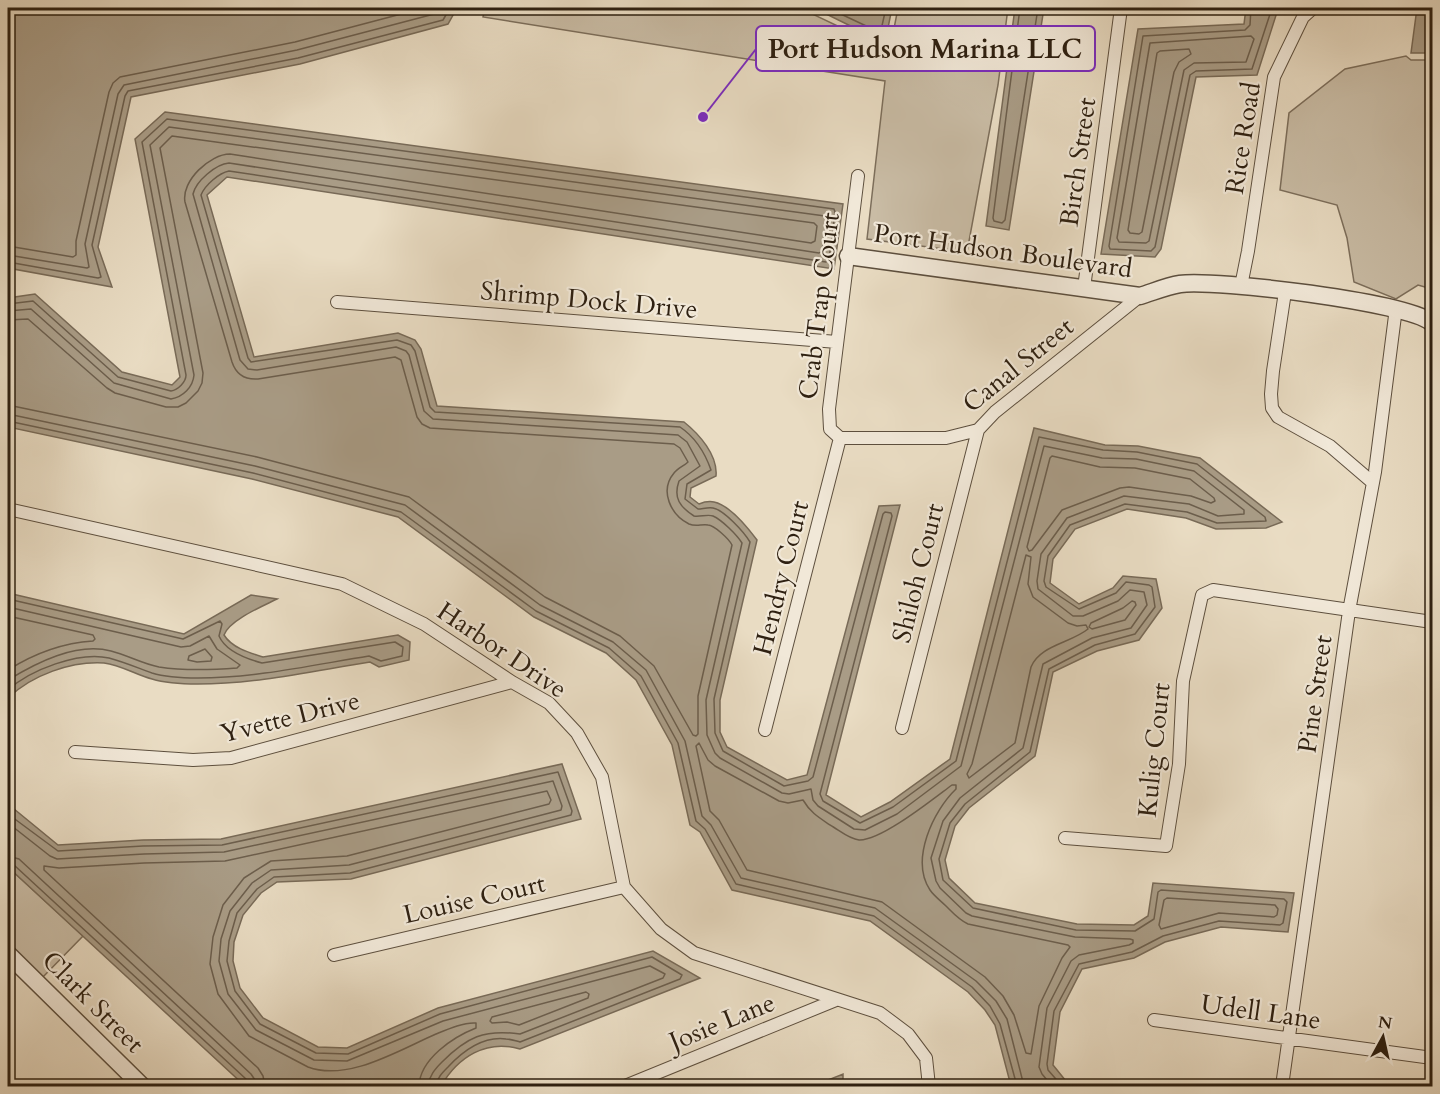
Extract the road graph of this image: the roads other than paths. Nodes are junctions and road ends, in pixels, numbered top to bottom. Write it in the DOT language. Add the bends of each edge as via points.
graph roads {
  1 [pos="1122,8"];
  2 [pos="1313,8"];
  3 [pos="858,176"];
  4 [pos="848,256"];
  5 [pos="1241,286"];
  6 [pos="1084,288"];
  7 [pos="1285,292"];
  8 [pos="1140,296"];
  9 [pos="337,302"];
  10 [pos="1396,308"];
  11 [pos="1432,322"];
  12 [pos="837,342"];
  13 [pos="978,430"];
  14 [pos="840,438"];
  15 [pos="1372,482"];
  16 [pos="8,509"];
  17 [pos="1349,611"];
  18 [pos="1432,622"];
  19 [pos="512,682"];
  20 [pos="902,728"];
  21 [pos="765,730"];
  22 [pos="75,752"];
  23 [pos="1065,838"];
  24 [pos="624,887"];
  25 [pos="8,954"];
  26 [pos="334,955"];
  27 [pos="836,1000"];
  28 [pos="1154,1020"];
  29 [pos="1288,1038"];
  30 [pos="1432,1058"];
  31 [pos="142,1086"];
  32 [pos="625,1086"];
  33 [pos="928,1086"];
  34 [pos="1282,1086"];
  1 -- 6 [label="street, Birch Street"];
  2 -- 5 [label="street, Rice Road" via="1303,18 1274,78"];
  3 -- 4 [label="street, Crab Trap Court"];
  4 -- 6 [label="street, Port Hudson Boulevard"];
  4 -- 12 [label="street, Crab Trap Court"];
  5 -- 7 [label="street, Port Hudson Boulevard"];
  5 -- 8 [label="street, Port Hudson Boulevard" via="1180,284"];
  6 -- 8 [label="street, Port Hudson Boulevard"];
  7 -- 10 [label="street, Port Hudson Boulevard"];
  7 -- 15 [label="street" via="1270,394 1272,408 1278,417 1330,446"];
  8 -- 13 [label="street, Canal Street" via="995,412"];
  9 -- 12 [label="street, Shrimp Dock Drive"];
  10 -- 11 [label="street, Port Hudson Boulevard"];
  10 -- 15 [label="street, Pine Street"];
  12 -- 14 [label="street, Crab Trap Court" via="829,409 830,429"];
  13 -- 14 [label="street, Canal Street" via="946,438"];
  13 -- 20 [label="street, Shiloh Court"];
  14 -- 21 [label="street, Hendry Court"];
  15 -- 17 [label="street, Pine Street"];
  16 -- 19 [label="street, Harbor Drive" via="342,584 424,624"];
  17 -- 18 [label="street"];
  17 -- 23 [label="street, Kulig Court" via="1213,590 1202,595 1183,681 1179,764 1166,846"];
  17 -- 29 [label="street, Pine Street"];
  19 -- 22 [label="street, Yvette Drive" via="231,758 193,760"];
  19 -- 24 [label="street, Harbor Drive" via="549,703 577,733 602,777"];
  24 -- 26 [label="street, Louise Court"];
  24 -- 27 [label="street" via="661,929 694,953"];
  25 -- 31 [label="street, Clark Street"];
  27 -- 32 [label="street, Josie Lane"];
  27 -- 33 [label="street" via="880,1013 908,1034 926,1058"];
  28 -- 29 [label="street, Udell Lane"];
  29 -- 30 [label="street, Udell Lane"];
  29 -- 34 [label="street, Pine Street"];
}
